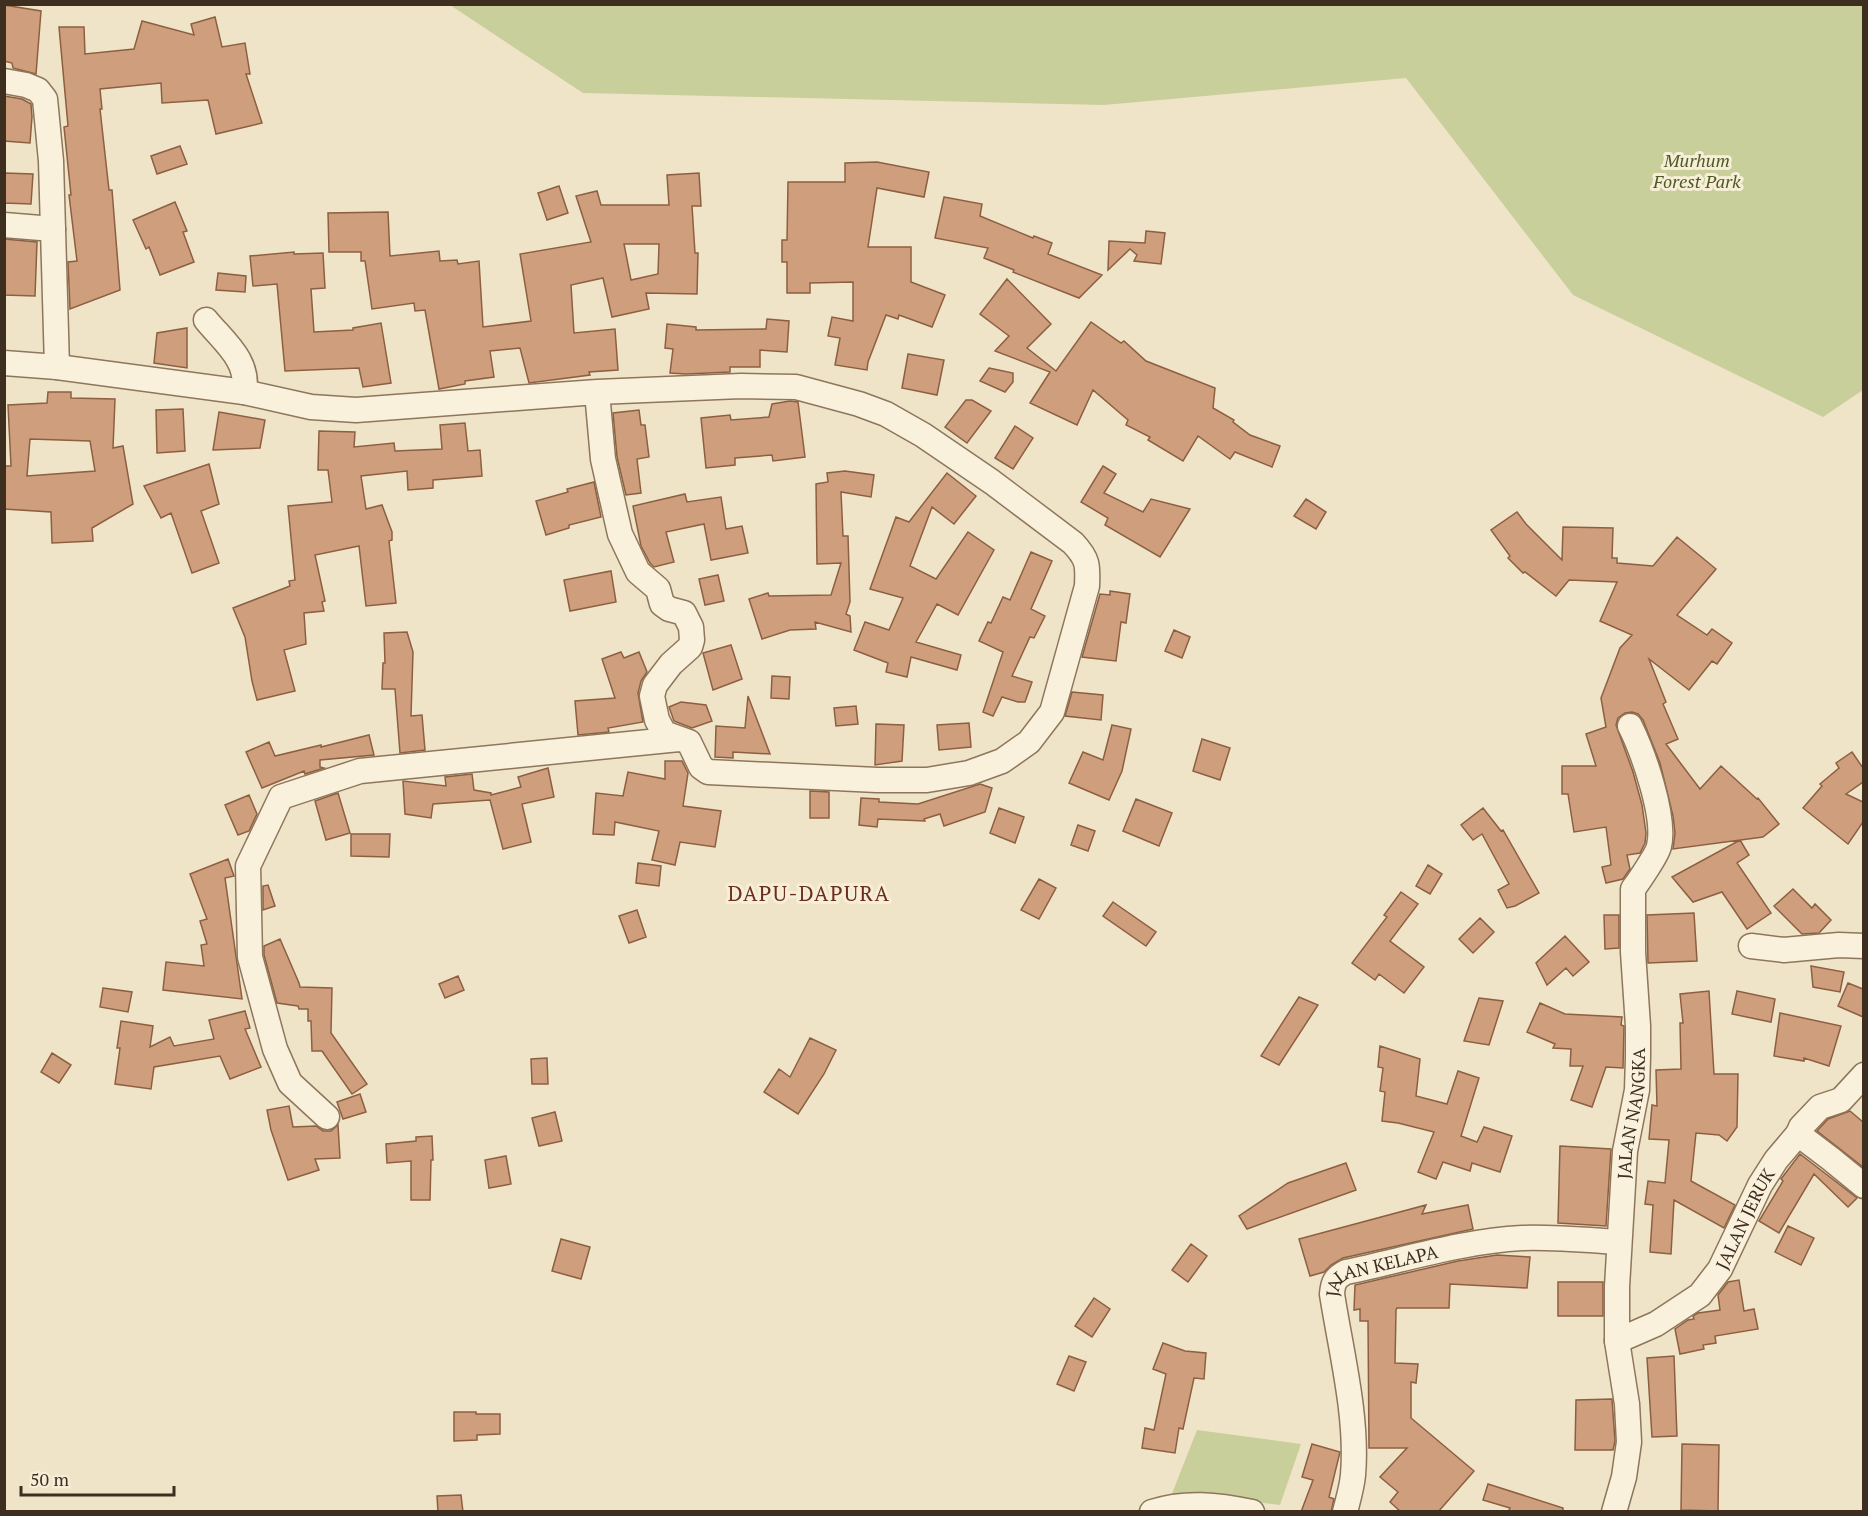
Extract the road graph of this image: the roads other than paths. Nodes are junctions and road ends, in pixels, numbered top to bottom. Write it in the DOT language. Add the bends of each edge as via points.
graph roads {
  1 [pos="4,81"];
  2 [pos="4,225"];
  3 [pos="53,229"];
  4 [pos="206,320"];
  5 [pos="4,363"];
  6 [pos="57,367"];
  7 [pos="244,392"];
  8 [pos="597,392"];
  9 [pos="1630,726"];
  10 [pos="679,739"];
  11 [pos="1751,946"];
  12 [pos="1863,946"];
  13 [pos="1863,1075"];
  14 [pos="327,1117"];
  15 [pos="1798,1134"];
  16 [pos="1863,1186"];
  17 [pos="1619,1242"];
  18 [pos="1617,1341"];
  19 [pos="1152,1512"];
  20 [pos="1252,1512"];
  21 [pos="1345,1512"];
  22 [pos="1614,1512"];
  1 -- 3 [label="street" via="38,90 45,99"];
  2 -- 3 [label="street"];
  3 -- 6 [label="street"];
  4 -- 7 [label="street" via="239,359 246,382"];
  5 -- 6 [label="street"];
  6 -- 7 [label="street"];
  7 -- 8 [label="street" via="311,407 357,410"];
  8 -- 10 [label="street" via="603,459 623,542 638,572 658,588 662,604 684,614 692,627 690,647 652,691 660,727"];
  8 -- 10 [label="street" via="796,387 868,407 922,435 992,482 1073,543 1088,567 1087,586 1052,712 1029,742 1002,761 969,773 927,780 708,772 701,767 689,742"];
  9 -- 17 [label="street, JALAN NANGKA" via="1648,770 1660,838 1657,852 1633,889 1637,1090 1625,1151"];
  10 -- 14 [label="street" via="360,771 281,797 248,866 250,957 275,1049 290,1083"];
  11 -- 12 [label="street" via="1784,950"];
  13 -- 15 [label="street, JALAN JERUK" via="1841,1100 1820,1107"];
  15 -- 16 [label="street"];
  15 -- 18 [label="street, JALAN JERUK" via="1760,1185 1720,1269 1700,1295 1656,1324"];
  17 -- 18 [label="street, JALAN NANGKA"];
  17 -- 21 [label="street, JALAN KELAPA" via="1512,1240 1428,1253 1336,1277 1332,1294 1354,1457"];
  18 -- 22 [label="street, JALAN NANGKA" via="1629,1442"];
  19 -- 20 [label="street" via="1168,1506 1202,1504"];
}
